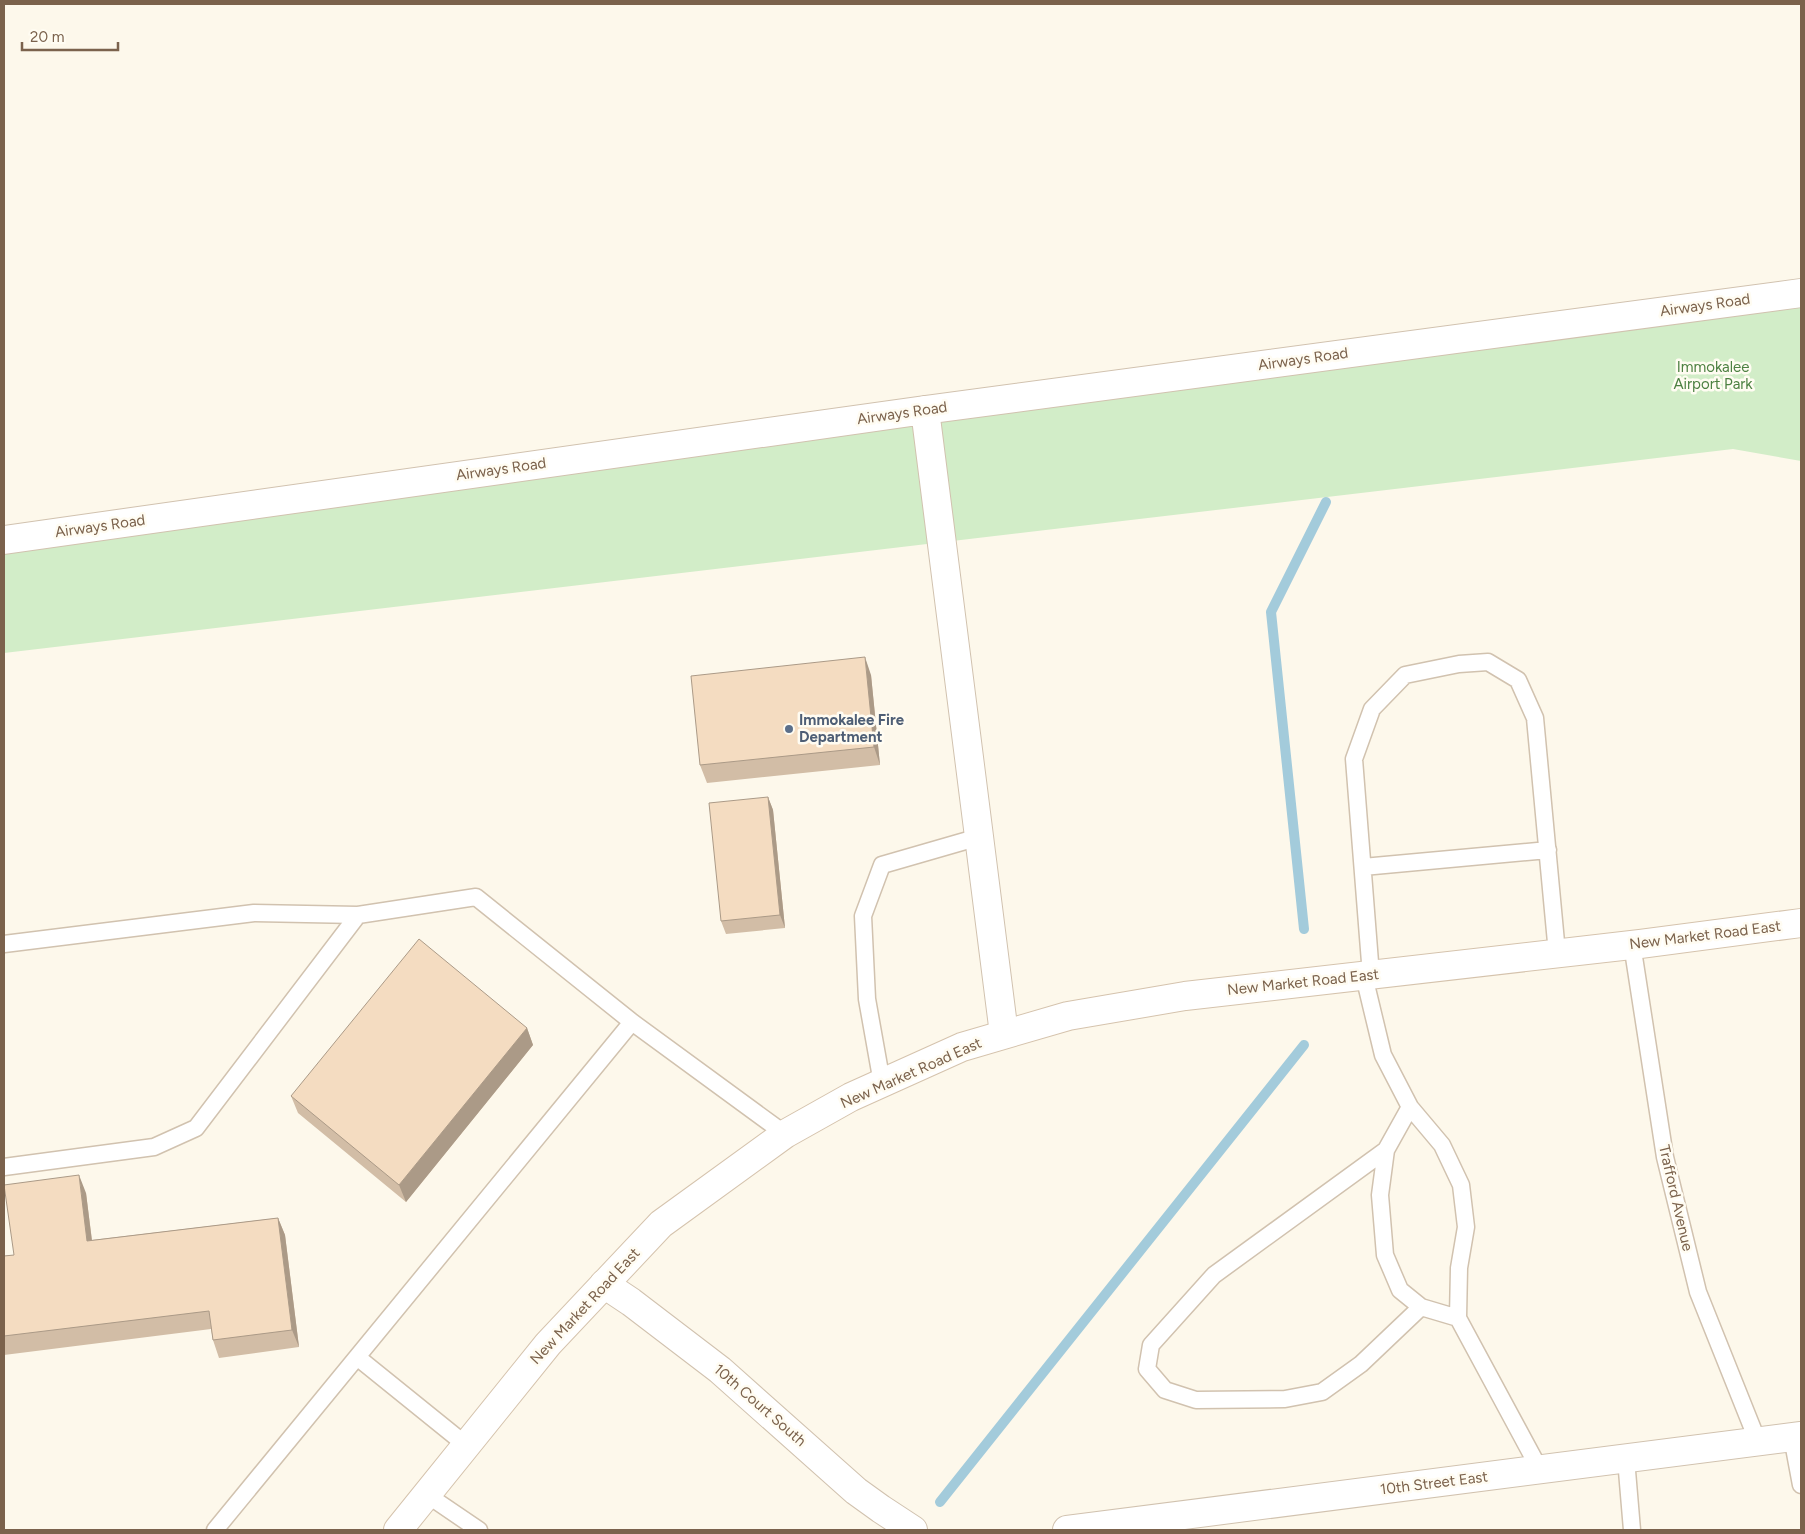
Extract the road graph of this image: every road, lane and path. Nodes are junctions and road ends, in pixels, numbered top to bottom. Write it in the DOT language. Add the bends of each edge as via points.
graph roads {
  1 [pos="1801,293"];
  2 [pos="926,410"];
  3 [pos="4,540"];
  4 [pos="979,837"];
  5 [pos="1548,850"];
  6 [pos="1363,867"];
  7 [pos="358,916"];
  8 [pos="1801,923"];
  9 [pos="4,944"];
  10 [pos="1632,944"];
  11 [pos="1557,953"];
  12 [pos="1368,975"];
  13 [pos="632,1022"];
  14 [pos="1004,1034"];
  15 [pos="882,1083"];
  16 [pos="1410,1106"];
  17 [pos="785,1134"];
  18 [pos="1386,1150"];
  19 [pos="4,1168"];
  20 [pos="604,1284"];
  21 [pos="1420,1307"];
  22 [pos="1458,1318"];
  23 [pos="357,1357"];
  24 [pos="1797,1437"];
  25 [pos="1758,1442"];
  26 [pos="466,1445"];
  27 [pos="1626,1459"];
  28 [pos="1540,1470"];
  29 [pos="1801,1485"];
  30 [pos="426,1494"];
  31 [pos="215,1530"];
  32 [pos="398,1530"];
  33 [pos="479,1530"];
  34 [pos="912,1530"];
  35 [pos="1067,1530"];
  36 [pos="1632,1530"];
  1 -- 2 [label="street, Airways Road"];
  2 -- 3 [label="street, Airways Road"];
  2 -- 4 [label="street"];
  4 -- 14 [label="street"];
  4 -- 15 [label="lane" via="882,865 863,916 867,999"];
  5 -- 6 [label="lane"];
  5 -- 6 [label="lane" via="1535,718 1518,680 1488,662 1459,664 1405,675 1372,709 1354,759"];
  5 -- 11 [label="lane"];
  6 -- 12 [label="lane"];
  7 -- 9 [label="lane" via="254,913"];
  7 -- 13 [label="lane" via="476,897"];
  7 -- 19 [label="lane" via="196,1128 154,1147"];
  8 -- 10 [label="street, New Market Road East"];
  10 -- 11 [label="street, New Market Road East"];
  10 -- 25 [label="lane, Trafford Avenue" via="1665,1157 1698,1292"];
  11 -- 12 [label="street, New Market Road East"];
  12 -- 14 [label="street, New Market Road East" via="1185,996 1068,1016"];
  12 -- 16 [label="lane" via="1383,1055"];
  13 -- 17 [label="lane"];
  13 -- 23 [label="lane"];
  14 -- 15 [label="street, New Market Road East" via="962,1047"];
  15 -- 17 [label="street, New Market Road East"];
  16 -- 18 [label="lane"];
  16 -- 22 [label="lane" via="1442,1145 1461,1184 1466,1227 1459,1268"];
  17 -- 20 [label="street, New Market Road East" via="661,1224"];
  18 -- 21 [label="lane" via="1380,1195 1385,1255 1400,1290"];
  18 -- 21 [label="lane" via="1214,1275 1151,1345 1148,1369 1165,1390 1196,1400 1285,1399 1322,1392 1361,1364"];
  20 -- 26 [label="street, New Market Road East" via="548,1344"];
  20 -- 34 [label="street, 10th Court South" via="720,1370 856,1491"];
  21 -- 22 [label="lane"];
  22 -- 28 [label="lane"];
  23 -- 26 [label="lane"];
  23 -- 31 [label="lane"];
  24 -- 25 [label="street, 10th Street East"];
  24 -- 29 [label="lane"];
  25 -- 27 [label="street, 10th Street East"];
  26 -- 30 [label="street, New Market Road East"];
  27 -- 28 [label="street, 10th Street East"];
  27 -- 36 [label="lane"];
  28 -- 35 [label="street, 10th Street East"];
  30 -- 32 [label="street, New Market Road East"];
  30 -- 33 [label="lane"];
}
